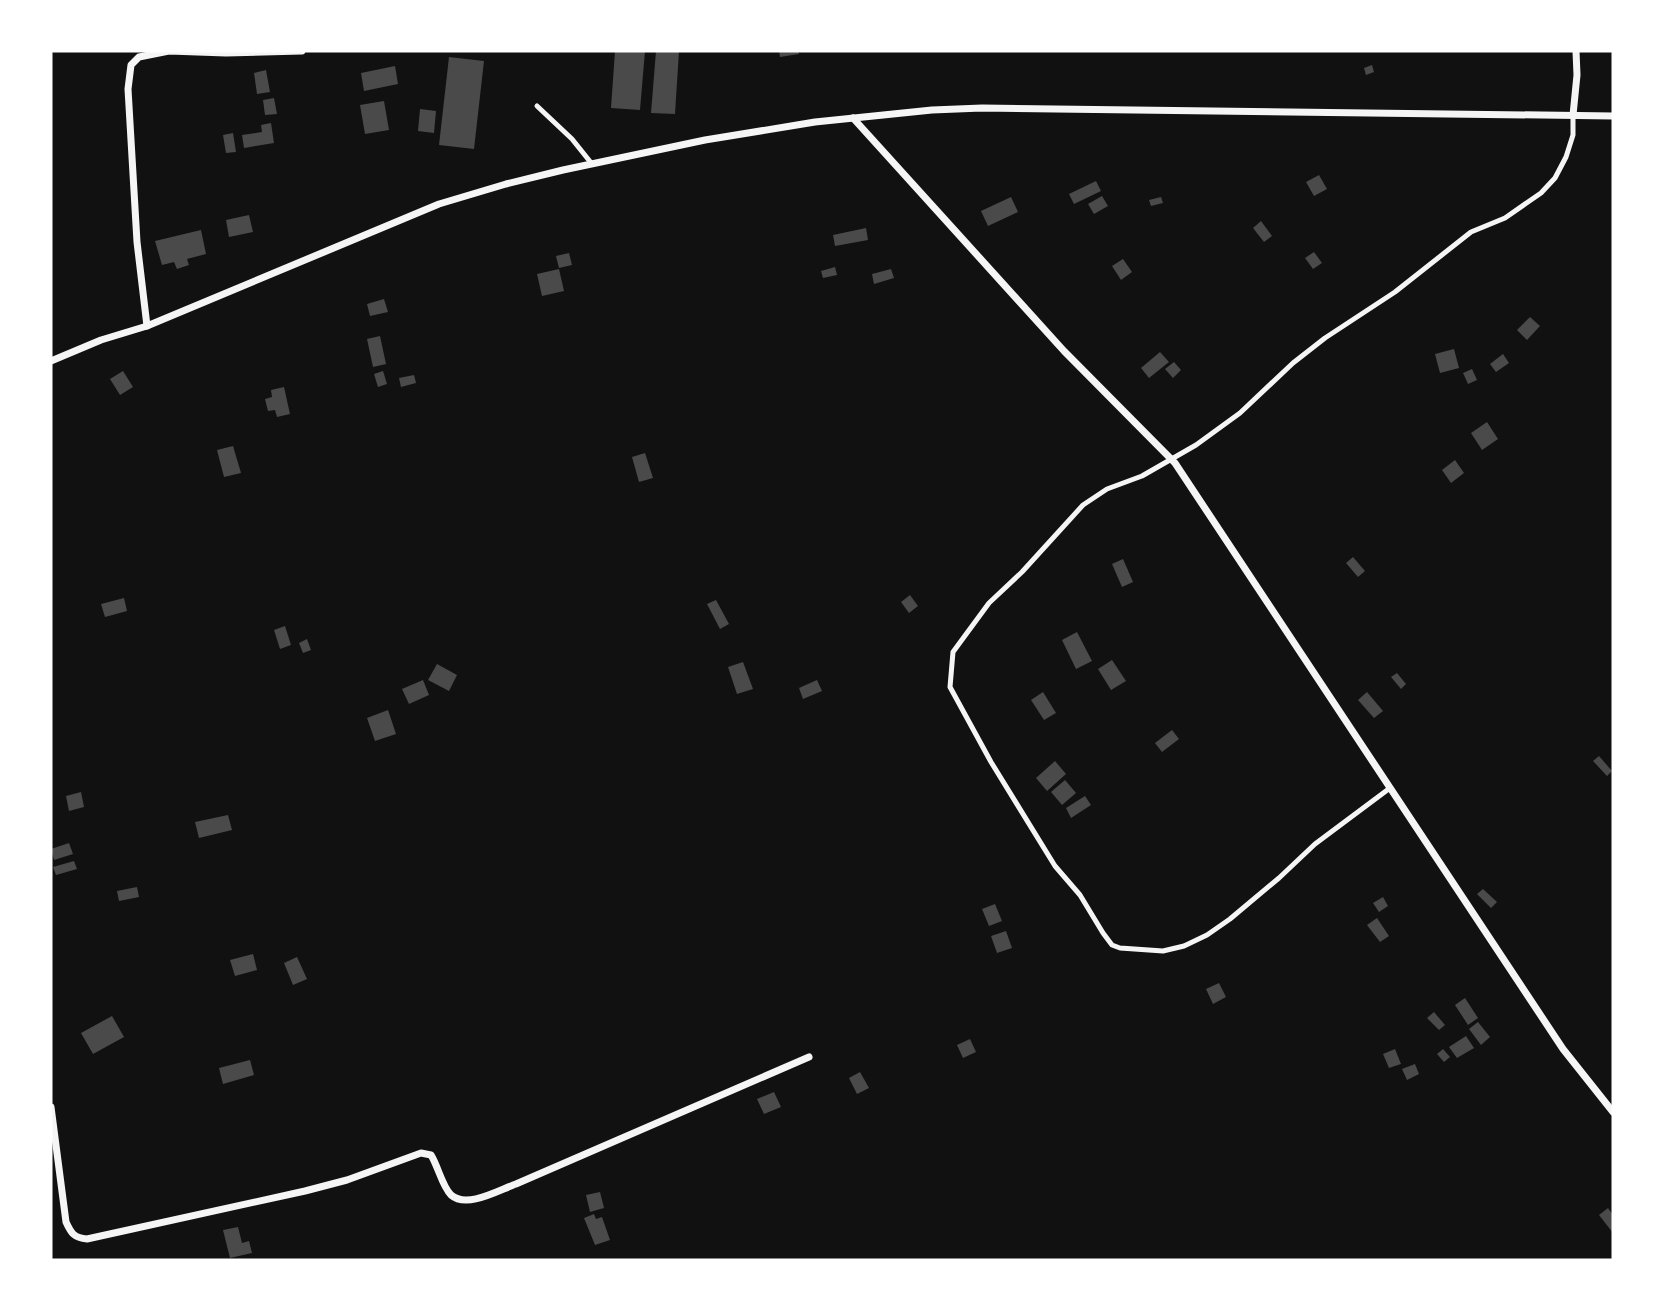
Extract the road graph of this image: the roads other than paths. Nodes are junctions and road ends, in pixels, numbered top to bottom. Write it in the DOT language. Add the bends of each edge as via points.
graph roads {
  1 [pos="302,51"];
  2 [pos="1576,51"];
  3 [pos="537,106"];
  4 [pos="1573,115"];
  5 [pos="1613,116"];
  6 [pos="853,118"];
  7 [pos="592,164"];
  8 [pos="147,326"];
  9 [pos="51,361"];
  10 [pos="1172,460"];
  11 [pos="1390,788"];
  12 [pos="809,1058"];
  13 [pos="51,1107"];
  14 [pos="1613,1112"];
  1 -- 8 [label="street" via="169,51 139,57 131,65 128,89 137,242"];
  2 -- 4 [label="street"];
  3 -- 7 [label="lane"];
  4 -- 5 [label="street"];
  4 -- 6 [label="street" via="1008,108"];
  4 -- 10 [label="lane" via="1566,157 1541,193 1505,218 1471,232 1395,292 1325,338 1240,413"];
  6 -- 7 [label="street" via="705,140"];
  6 -- 10 [label="street" via="1064,351"];
  7 -- 8 [label="street" via="439,204"];
  8 -- 9 [label="street"];
  10 -- 11 [label="street"];
  10 -- 11 [label="lane" via="1083,505 989,603 953,652 950,687 1055,866 1112,945 1140,951 1174,948 1207,935 1230,919 1315,844"];
  11 -- 14 [label="street" via="1563,1049"];
  12 -- 13 [label="street" via="477,1199 451,1195 436,1163 421,1153 305,1191 87,1239 71,1233 66,1222"];
}
